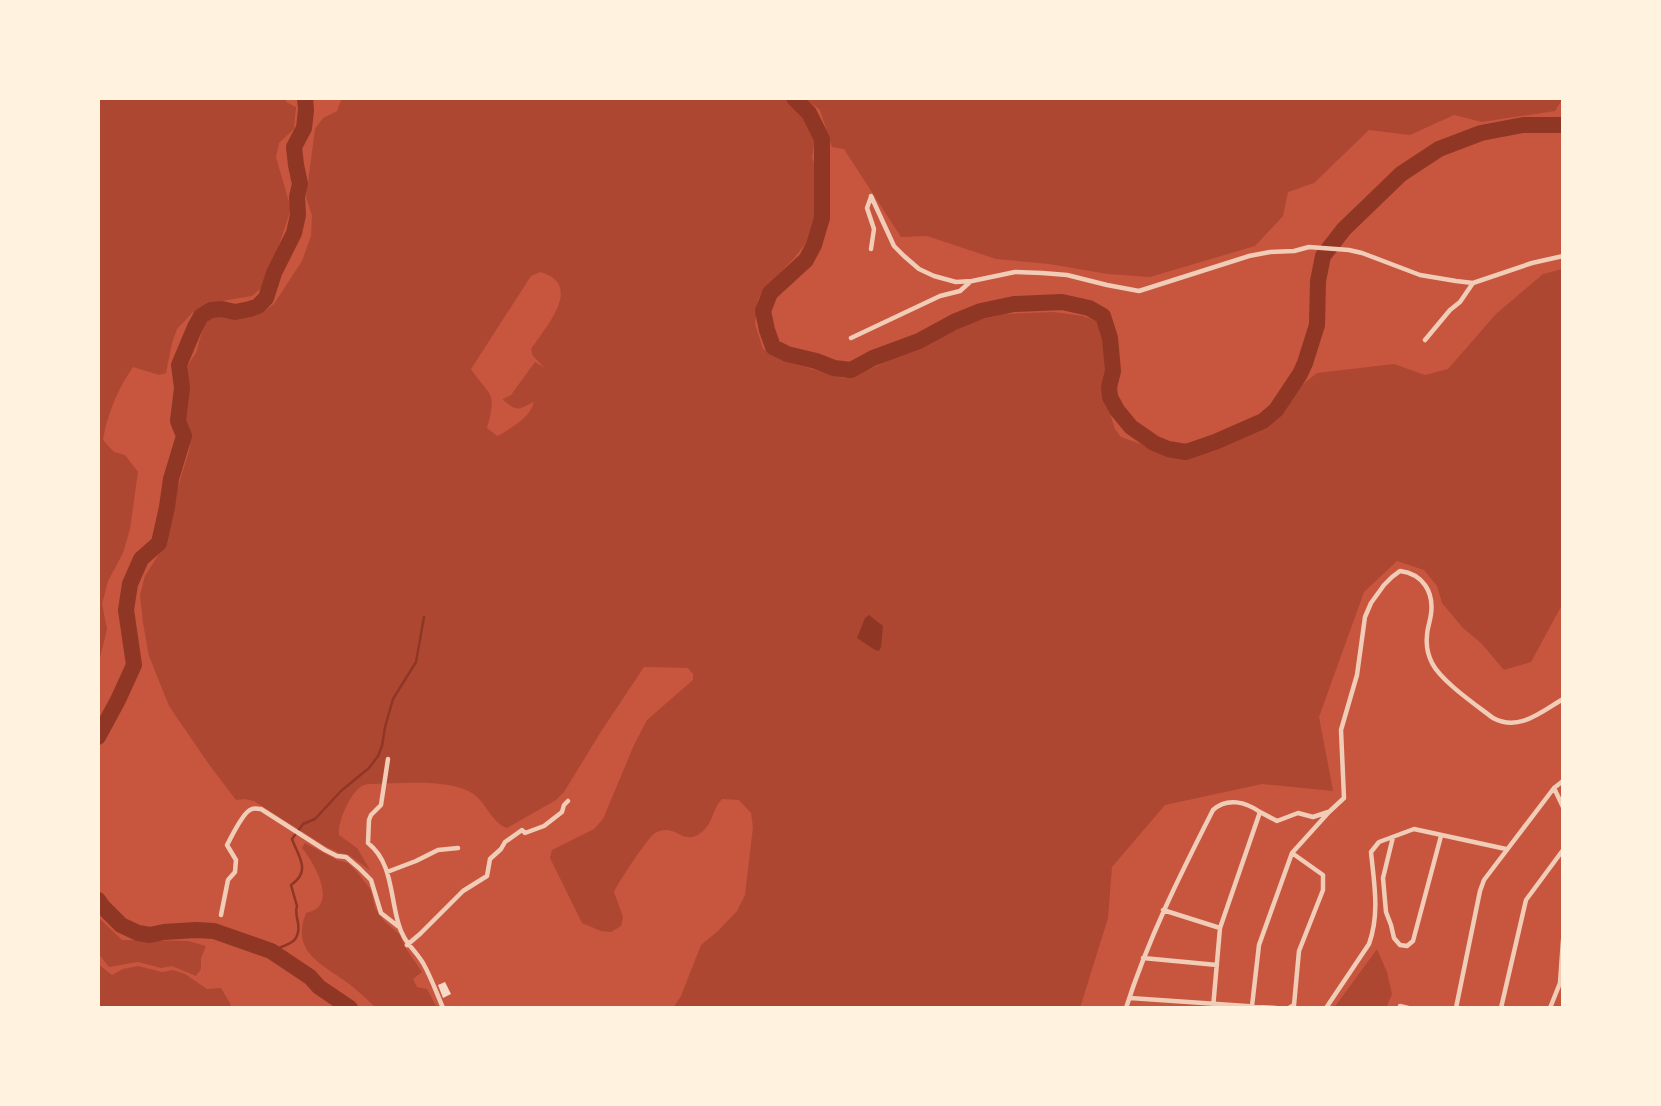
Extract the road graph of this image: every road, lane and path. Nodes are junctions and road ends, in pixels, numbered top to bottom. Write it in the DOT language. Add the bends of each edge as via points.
graph roads {
  1 [pos="871,249"];
  2 [pos="1563,256"];
  3 [pos="972,281"];
  4 [pos="1473,283"];
  5 [pos="851,338"];
  6 [pos="1424,340"];
  7 [pos="1563,699"];
  8 [pos="388,759"];
  9 [pos="1563,781"];
  10 [pos="1554,788"];
  11 [pos="568,801"];
  12 [pos="1563,807"];
  13 [pos="1260,812"];
  14 [pos="1329,812"];
  15 [pos="1393,836"];
  16 [pos="1441,836"];
  17 [pos="458,848"];
  18 [pos="1506,849"];
  19 [pos="1563,849"];
  20 [pos="1292,853"];
  21 [pos="387,872"];
  22 [pos="1163,910"];
  23 [pos="221,915"];
  24 [pos="399,927"];
  25 [pos="1220,928"];
  26 [pos="1563,940"];
  27 [pos="407,945"];
  28 [pos="1143,958"];
  29 [pos="1563,958"];
  30 [pos="1217,965"];
  31 [pos="1555,995"];
  32 [pos="1130,998"];
  33 [pos="1563,998"];
  34 [pos="1213,1006"];
  35 [pos="1252,1006"];
  36 [pos="443,1008"];
  37 [pos="1126,1008"];
  38 [pos="1276,1008"];
  39 [pos="1289,1008"];
  40 [pos="1326,1008"];
  41 [pos="1400,1008"];
  42 [pos="1408,1008"];
  43 [pos="1456,1008"];
  44 [pos="1501,1008"];
  45 [pos="1550,1008"];
  1 -- 3 [label="street" via="874,229 867,208 871,196 894,246 919,269 956,282"];
  2 -- 4 [label="street"];
  3 -- 4 [label="street" via="1015,272 1042,273 1139,291 1249,256 1315,247 1349,250 1420,275"];
  3 -- 5 [label="street"];
  4 -- 6 [label="street"];
  7 -- 14 [label="street" via="1526,721 1501,723 1466,697 1430,660 1426,637 1432,611 1427,590 1419,577 1400,571 1384,584 1365,617 1357,675 1341,730 1344,798"];
  8 -- 21 [label="street" via="381,805 371,815 367,835"];
  9 -- 10 [label="street"];
  10 -- 12 [label="street"];
  10 -- 18 [label="street"];
  11 -- 27 [label="street" via="544,826 522,830 505,842 490,859 487,876 463,891"];
  13 -- 14 [label="street" via="1277,821 1298,813 1313,817"];
  13 -- 22 [label="street" via="1234,801 1213,810"];
  13 -- 25 [label="street"];
  14 -- 20 [label="street"];
  15 -- 16 [label="street" via="1414,829"];
  15 -- 16 [label="street" via="1383,878 1386,912 1394,938 1407,946 1413,941"];
  15 -- 40 [label="street" via="1371,852 1376,921 1369,944"];
  16 -- 18 [label="street"];
  17 -- 21 [label="street" via="438,850"];
  18 -- 43 [label="street" via="1480,891"];
  19 -- 44 [label="street" via="1526,900"];
  20 -- 35 [label="street" via="1259,944"];
  20 -- 39 [label="street" via="1323,875 1323,890 1299,951 1294,1005"];
  21 -- 24 [label="street"];
  22 -- 25 [label="street"];
  22 -- 28 [label="street"];
  23 -- 24 [label="street" via="228,880 235,872 236,860 227,845 244,815 255,808 325,850 346,857 371,880 382,914"];
  24 -- 27 [label="street"];
  25 -- 30 [label="street"];
  26 -- 29 [label="street"];
  27 -- 36 [label="street" via="423,963"];
  28 -- 30 [label="street"];
  28 -- 32 [label="street"];
  29 -- 31 [label="street"];
  30 -- 34 [label="street"];
  31 -- 33 [label="street"];
  31 -- 45 [label="street"];
  32 -- 34 [label="street"];
  32 -- 37 [label="street"];
  34 -- 35 [label="street"];
  35 -- 38 [label="street"];
  41 -- 42 [label="street"];
}
